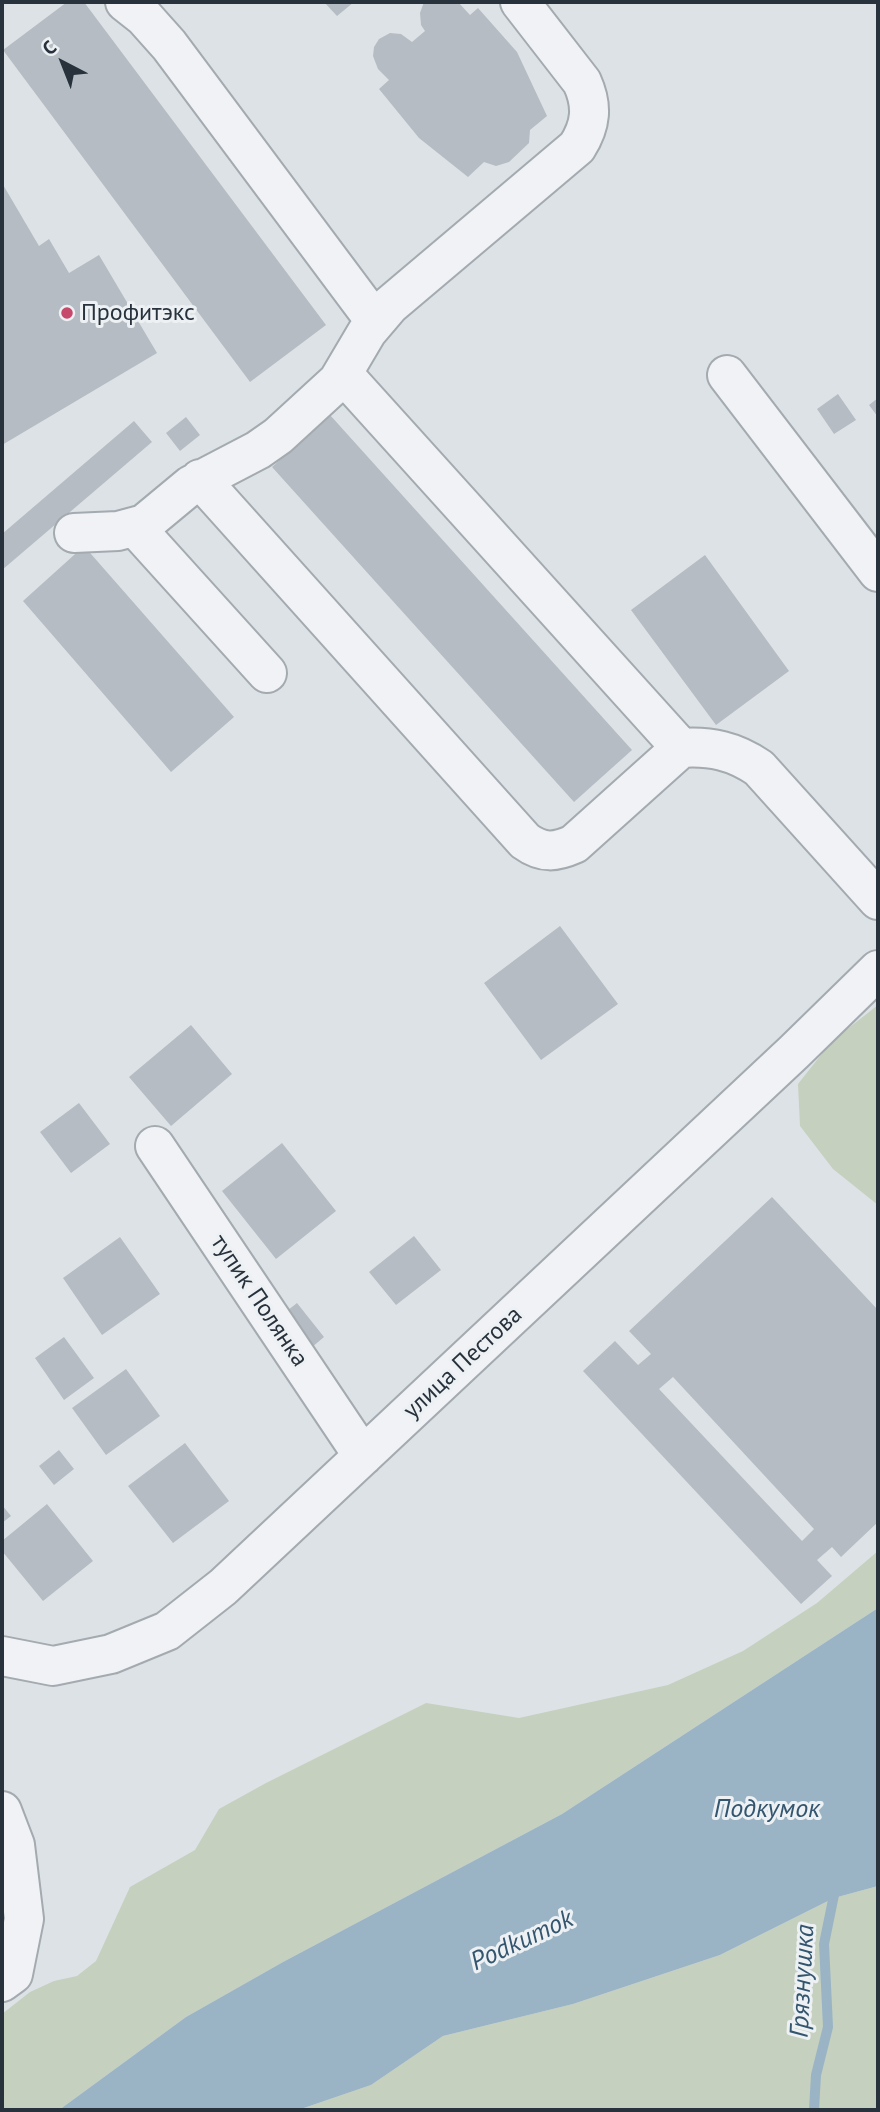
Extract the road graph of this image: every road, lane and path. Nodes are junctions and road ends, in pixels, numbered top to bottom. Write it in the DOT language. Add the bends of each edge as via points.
graph roads {
  1 [pos="520,2"];
  2 [pos="144,7"];
  3 [pos="375,321"];
  4 [pos="343,374"];
  5 [pos="727,375"];
  6 [pos="200,480"];
  7 [pos="135,527"];
  8 [pos="74,533"];
  9 [pos="878,572"];
  10 [pos="267,673"];
  11 [pos="681,748"];
  12 [pos="878,900"];
  13 [pos="878,970"];
  14 [pos="155,1146"];
  15 [pos="363,1456"];
  16 [pos="2,1656"];
  17 [pos="2,1811"];
  18 [pos="2,1982"];
  1 -- 3 [label="street" via="582,82 589,97 589,123 576,147"];
  2 -- 3 [label="street"];
  3 -- 4 [label="street"];
  4 -- 6 [label="street" via="278,436"];
  4 -- 11 [label="street"];
  5 -- 9 [label="street"];
  6 -- 7 [label="street"];
  6 -- 11 [label="street" via="534,848 559,851 574,844"];
  7 -- 8 [label="street"];
  7 -- 10 [label="street"];
  11 -- 12 [label="street" via="715,748 759,768"];
  13 -- 15 [label="street, улица Пестова"];
  14 -- 15 [label="street, тупик Полянка"];
  15 -- 16 [label="street, улица Пестова" via="223,1587 167,1631 111,1654 53,1666"];
  17 -- 18 [label="street" via="15,1845 24,1919 13,1974"];
}
